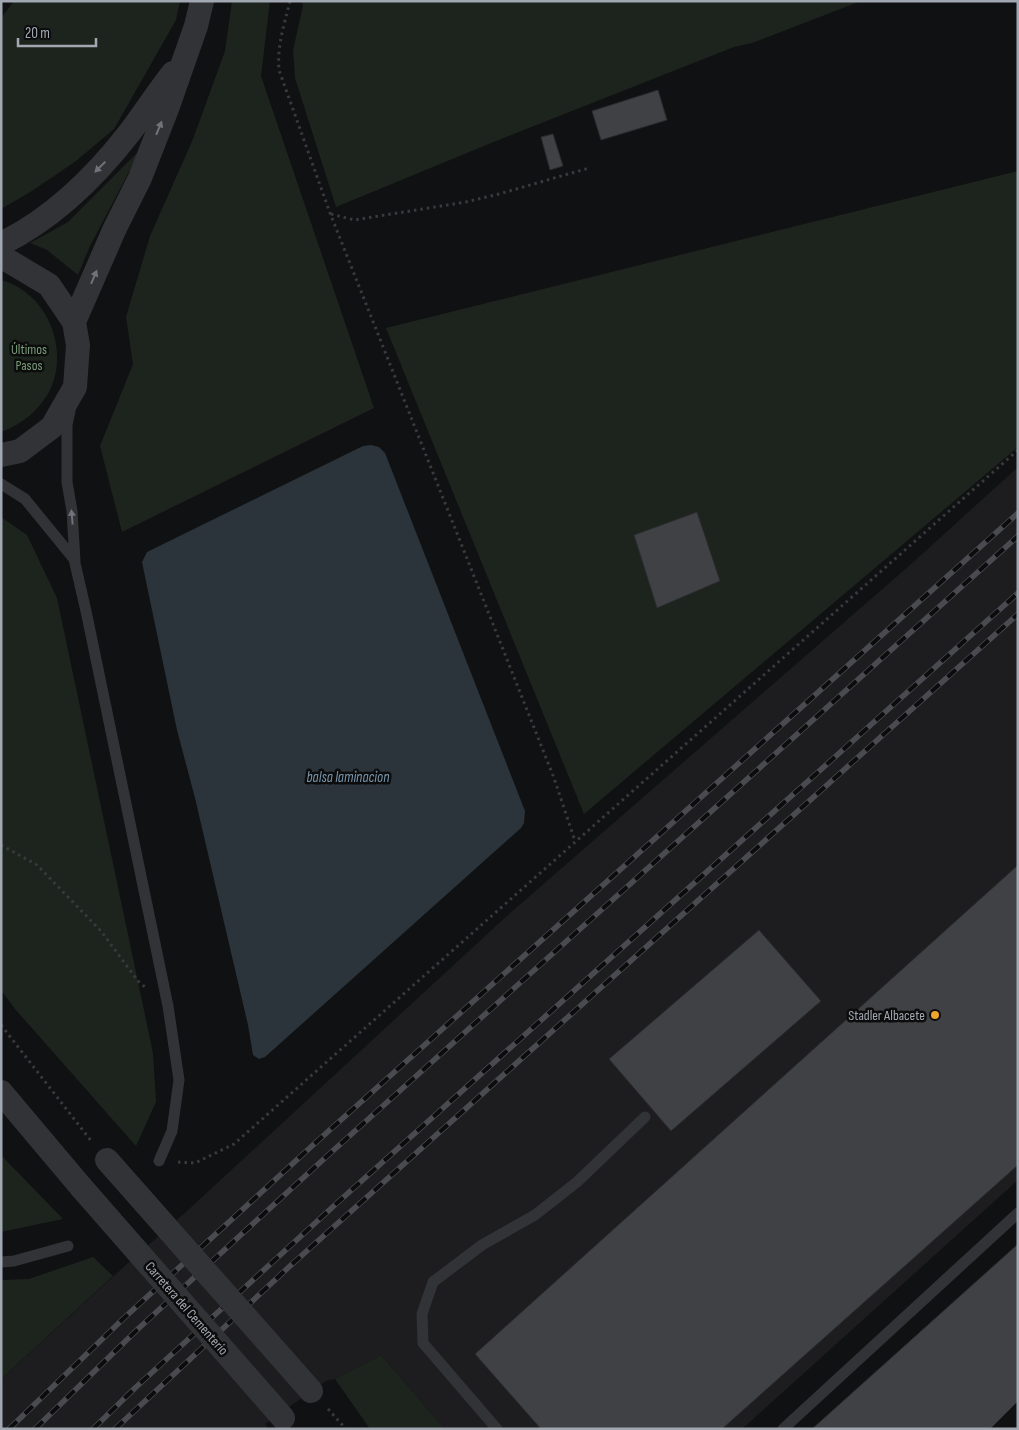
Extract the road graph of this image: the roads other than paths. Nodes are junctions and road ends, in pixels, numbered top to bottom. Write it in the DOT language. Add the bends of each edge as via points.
graph roads {
  1 [pos="202,1"];
  2 [pos="183,60"];
  3 [pos="1,244"];
  4 [pos="1,259"];
  5 [pos="74,322"];
  6 [pos="75,387"];
  7 [pos="1,455"];
  8 [pos="1,484"];
  9 [pos="76,566"];
  10 [pos="1,1092"];
  11 [pos="645,1117"];
  12 [pos="107,1160"];
  13 [pos="159,1161"];
  14 [pos="1018,1213"];
  15 [pos="68,1246"];
  16 [pos="1,1262"];
  17 [pos="311,1391"];
  18 [pos="288,1423"];
  19 [pos="497,1429"];
  20 [pos="783,1429"];
  1 -- 2 [label="street"];
  2 -- 3 [label="street, one-way" via="104,164 68,199"];
  5 -- 2 [label="street, one-way" via="140,178"];
  4 -- 5 [label="street" via="49,285"];
  5 -- 6 [label="street" via="78,345"];
  6 -- 7 [label="street" via="52,428 20,451"];
  9 -- 6 [label="lane, one-way" via="66,456 67,425"];
  8 -- 9 [label="lane" via="25,499 74,559"];
  9 -- 13 [label="lane" via="168,1006 179,1080 172,1131"];
  10 -- 18 [label="street, Carretera del Cementerio, bridge" via="80,1187"];
  11 -- 19 [label="lane" via="577,1182 535,1215 482,1245 433,1282 422,1314 423,1343"];
  12 -- 17 [label="street, bridge"];
  14 -- 20 [label="lane"];
  15 -- 16 [label="lane"];
}
